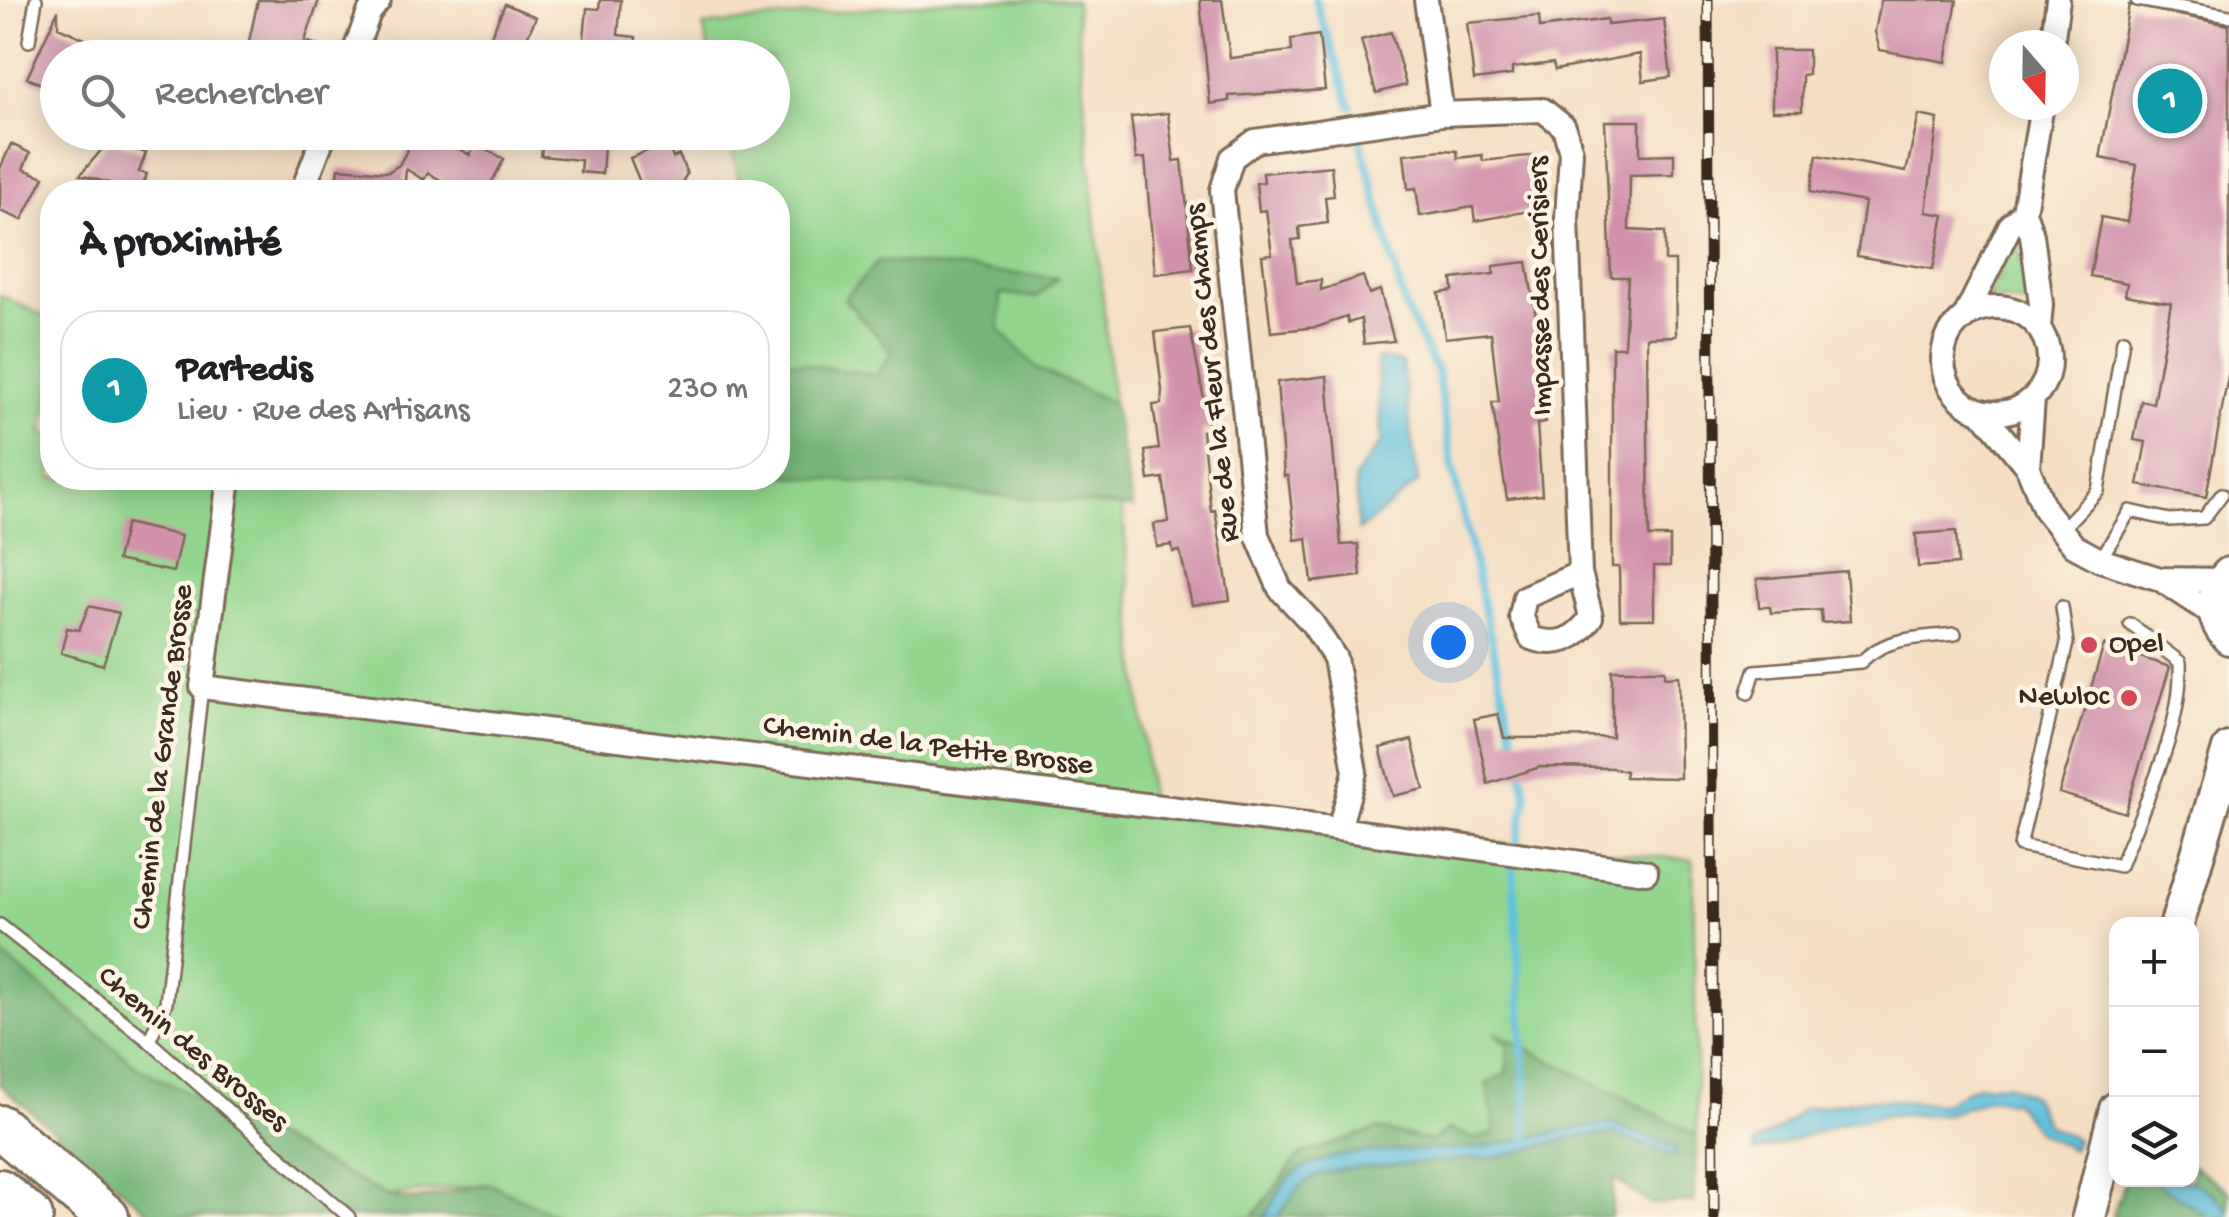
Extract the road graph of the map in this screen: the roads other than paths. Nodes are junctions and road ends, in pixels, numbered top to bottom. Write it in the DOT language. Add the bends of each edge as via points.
graph roads {
  1 [pos="36,0"];
  2 [pos="380,0"];
  3 [pos="1426,0"];
  4 [pos="2058,0"];
  5 [pos="2137,0"];
  6 [pos="2229,16"];
  7 [pos="2054,30"];
  8 [pos="359,40"];
  9 [pos="29,41"];
  10 [pos="1442,114"];
  11 [pos="2039,120"];
  12 [pos="317,150"];
  13 [pos="306,180"];
  14 [pos="2024,212"];
  15 [pos="1964,318"];
  16 [pos="2039,328"];
  17 [pos="2123,340"];
  18 [pos="2033,398"];
  19 [pos="1981,411"];
  20 [pos="2028,468"];
  21 [pos="227,490"];
  22 [pos="2222,494"];
  23 [pos="2060,531"];
  24 [pos="2100,560"];
  25 [pos="1580,573"];
  26 [pos="2226,577"];
  27 [pos="2160,578"];
  28 [pos="2062,607"];
  29 [pos="2130,624"];
  30 [pos="2222,626"];
  31 [pos="1955,634"];
  32 [pos="202,687"];
  33 [pos="1748,693"];
  34 [pos="2229,749"];
  35 [pos="1339,828"];
  36 [pos="1646,872"];
  37 [pos="2180,917"];
  38 [pos="0,924"];
  39 [pos="149,1041"];
  40 [pos="0,1127"];
  41 [pos="2109,1137"];
  42 [pos="0,1191"];
  43 [pos="31,1217"];
  44 [pos="107,1217"];
  45 [pos="349,1217"];
  46 [pos="2089,1217"];
  1 -- 9 [label="lane"];
  2 -- 8 [label="street"];
  3 -- 10 [label="street"];
  4 -- 7 [label="street"];
  5 -- 6 [label="lane"];
  10 -- 25 [label="street, Impasse des Cerisiers" via="1542,110 1564,128 1572,152 1567,218"];
  10 -- 35 [label="street, Rue de la Fleur des Champs" via="1254,141 1232,158 1222,190 1257,535 1280,589 1335,658 1356,772"];
  11 -- 14 [label="street"];
  12 -- 13 [label="street"];
  14 -- 15 [label="street" via="2010,226"];
  14 -- 16 [label="street" via="2032,234"];
  15 -- 16 [label="street" via="2004,307"];
  15 -- 19 [label="street" via="1947,341 1944,370 1957,396"];
  16 -- 18 [label="street" via="2050,364"];
  17 -- 23 [label="lane" via="2098,491"];
  18 -- 19 [label="street" via="2009,412"];
  18 -- 20 [label="street"];
  19 -- 20 [label="street"];
  20 -- 23 [label="street"];
  21 -- 32 [label="street, Chemin de la Grande Brosse"];
  22 -- 24 [label="lane" via="2204,518 2170,520 2130,511"];
  23 -- 24 [label="street"];
  24 -- 27 [label="street"];
  26 -- 27 [label="street"];
  26 -- 30 [label="main road"];
  27 -- 30 [label="street"];
  28 -- 29 [label="lane" via="2067,643 2020,846 2120,866 2181,687 2180,662"];
  31 -- 33 [label="lane" via="1889,642 1861,662 1755,671"];
  32 -- 35 [label="street, Chemin de la Petite Brosse"];
  32 -- 39 [label="lane, Chemin de la Grande Brosse" via="166,1003"];
  34 -- 37 [label="main road"];
  35 -- 36 [label="street, Chemin de la Petite Brosse"];
  38 -- 39 [label="lane, Chemin des Brosses"];
  39 -- 45 [label="lane, Chemin des Brosses"];
  40 -- 44 [label="highway"];
  41 -- 46 [label="main road"];
  42 -- 43 [label="highway"];
}
